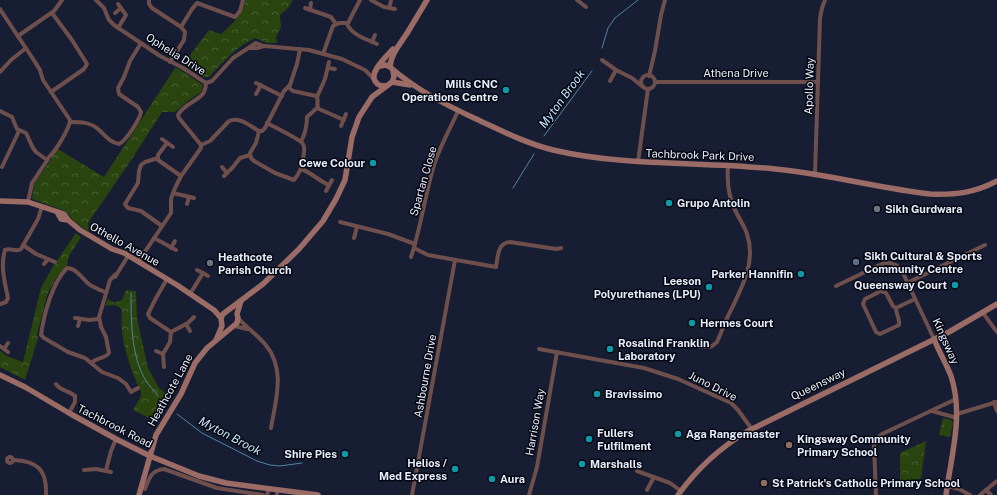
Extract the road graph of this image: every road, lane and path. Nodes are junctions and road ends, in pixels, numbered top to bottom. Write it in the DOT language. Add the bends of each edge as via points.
graph roads {
  1 [pos="62,0"];
  2 [pos="96,0"];
  3 [pos="149,0"];
  4 [pos="243,0"];
  5 [pos="360,0"];
  6 [pos="371,0"];
  7 [pos="391,0"];
  8 [pos="428,0"];
  9 [pos="577,0"];
  10 [pos="665,0"];
  11 [pos="825,0"];
  12 [pos="312,3"];
  13 [pos="586,7"];
  14 [pos="389,8"];
  15 [pos="0,9"];
  16 [pos="395,9"];
  17 [pos="115,12"];
  18 [pos="52,13"];
  19 [pos="336,24"];
  20 [pos="346,24"];
  21 [pos="181,27"];
  22 [pos="118,28"];
  23 [pos="375,35"];
  24 [pos="18,36"];
  25 [pos="372,42"];
  26 [pos="141,43"];
  27 [pos="377,44"];
  28 [pos="398,45"];
  29 [pos="26,48"];
  30 [pos="300,49"];
  31 [pos="323,54"];
  32 [pos="602,60"];
  33 [pos="170,62"];
  34 [pos="329,62"];
  35 [pos="380,66"];
  36 [pos="328,68"];
  37 [pos="391,68"];
  38 [pos="335,69"];
  39 [pos="365,70"];
  40 [pos="616,70"];
  41 [pos="374,71"];
  42 [pos="0,72"];
  43 [pos="649,76"];
  44 [pos="632,78"];
  45 [pos="643,78"];
  46 [pos="375,80"];
  47 [pos="610,81"];
  48 [pos="392,82"];
  49 [pos="655,82"];
  50 [pos="818,82"];
  51 [pos="206,83"];
  52 [pos="256,83"];
  53 [pos="261,85"];
  54 [pos="386,86"];
  55 [pos="413,86"];
  56 [pos="642,86"];
  57 [pos="288,87"];
  58 [pos="648,89"];
  59 [pos="51,92"];
  60 [pos="256,94"];
  61 [pos="282,96"];
  62 [pos="317,97"];
  63 [pos="372,97"];
  64 [pos="318,108"];
  65 [pos="0,111"];
  66 [pos="458,111"];
  67 [pos="346,114"];
  68 [pos="344,120"];
  69 [pos="70,122"];
  70 [pos="267,124"];
  71 [pos="341,126"];
  72 [pos="19,130"];
  73 [pos="259,131"];
  74 [pos="162,139"];
  75 [pos="301,141"];
  76 [pos="167,143"];
  77 [pos="201,145"];
  78 [pos="173,147"];
  79 [pos="250,155"];
  80 [pos="158,158"];
  81 [pos="0,159"];
  82 [pos="48,159"];
  83 [pos="5,161"];
  84 [pos="638,162"];
  85 [pos="728,165"];
  86 [pos="2,167"];
  87 [pos="222,167"];
  88 [pos="301,169"];
  89 [pos="815,174"];
  90 [pos="181,176"];
  91 [pos="332,180"];
  92 [pos="997,182"];
  93 [pos="329,185"];
  94 [pos="326,191"];
  95 [pos="173,193"];
  96 [pos="189,196"];
  97 [pos="194,198"];
  98 [pos="0,201"];
  99 [pos="28,202"];
  100 [pos="187,204"];
  101 [pos="42,206"];
  102 [pos="340,222"];
  103 [pos="162,226"];
  104 [pos="357,227"];
  105 [pos="154,238"];
  106 [pos="354,238"];
  107 [pos="175,241"];
  108 [pos="23,245"];
  109 [pos="985,245"];
  110 [pos="415,246"];
  111 [pos="1,248"];
  112 [pos="171,248"];
  113 [pos="561,248"];
  114 [pos="5,250"];
  115 [pos="176,250"];
  116 [pos="128,256"];
  117 [pos="411,258"];
  118 [pos="48,259"];
  119 [pos="456,260"];
  120 [pos="55,262"];
  121 [pos="138,262"];
  122 [pos="44,264"];
  123 [pos="197,270"];
  124 [pos="203,273"];
  125 [pos="208,276"];
  126 [pos="167,279"];
  127 [pos="907,283"];
  128 [pos="836,286"];
  129 [pos="106,292"];
  130 [pos="190,294"];
  131 [pos="915,299"];
  132 [pos="241,300"];
  133 [pos="0,304"];
  134 [pos="996,306"];
  135 [pos="896,308"];
  136 [pos="214,310"];
  137 [pos="226,312"];
  138 [pos="983,313"];
  139 [pos="237,316"];
  140 [pos="194,317"];
  141 [pos="99,319"];
  142 [pos="222,321"];
  143 [pos="186,324"];
  144 [pos="78,326"];
  145 [pos="233,326"];
  146 [pos="248,329"];
  147 [pos="190,331"];
  148 [pos="171,332"];
  149 [pos="997,332"];
  150 [pos="934,339"];
  151 [pos="216,340"];
  152 [pos="668,340"];
  153 [pos="8,343"];
  154 [pos="2,347"];
  155 [pos="539,349"];
  156 [pos="156,351"];
  157 [pos="8,352"];
  158 [pos="557,352"];
  159 [pos="163,354"];
  160 [pos="91,363"];
  161 [pos="164,367"];
  162 [pos="0,375"];
  163 [pos="56,384"];
  164 [pos="59,388"];
  165 [pos="138,388"];
  166 [pos="56,393"];
  167 [pos="956,399"];
  168 [pos="996,402"];
  169 [pos="932,411"];
  170 [pos="997,411"];
  171 [pos="69,413"];
  172 [pos="957,416"];
  173 [pos="271,428"];
  174 [pos="751,428"];
  175 [pos="116,439"];
  176 [pos="150,456"];
  177 [pos="13,460"];
  178 [pos="84,470"];
  179 [pos="637,471"];
  180 [pos="654,477"];
  181 [pos="997,481"];
  182 [pos="226,483"];
  183 [pos="947,486"];
  184 [pos="268,488"];
  185 [pos="145,489"];
  186 [pos="225,490"];
  187 [pos="647,490"];
  188 [pos="986,490"];
  189 [pos="680,493"];
  190 [pos="308,494"];
  191 [pos="46,495"];
  192 [pos="139,495"];
  193 [pos="262,495"];
  194 [pos="267,495"];
  195 [pos="318,495"];
  196 [pos="412,495"];
  197 [pos="528,495"];
  198 [pos="876,495"];
  199 [pos="946,495"];
  200 [pos="970,495"];
  201 [pos="980,495"];
  202 [pos="991,495"];
  1 -- 18 [label="street"];
  2 -- 22 [label="street, Ophelia Drive" via="104,8 110,22"];
  3 -- 21 [label="street" via="152,8"];
  4 -- 21 [label="street" via="235,17 197,3"];
  5 -- 20 [label="street"];
  6 -- 14 [label="street"];
  7 -- 14 [label="street"];
  8 -- 28 [label="street"];
  9 -- 13 [label="street"];
  10 -- 43 [label="street"];
  11 -- 50 [label="street, Apollo Way" via="820,18"];
  12 -- 19 [label="street" via="307,9 331,17"];
  14 -- 16 [label="street"];
  15 -- 24 [label="street"];
  17 -- 22 [label="street" via="120,6 126,15"];
  18 -- 24 [label="street"];
  18 -- 59 [label="street" via="87,64 84,69"];
  19 -- 20 [label="street"];
  19 -- 31 [label="street" via="332,27"];
  20 -- 25 [label="street" via="360,37"];
  21 -- 33 [label="street" via="185,32 185,38"];
  22 -- 26 [label="street, Ophelia Drive"];
  23 -- 25 [label="street"];
  24 -- 29 [label="street"];
  25 -- 27 [label="street"];
  26 -- 33 [label="street, Ophelia Drive"];
  26 -- 69 [label="street" via="118,88 119,94 141,112 123,142 114,143 99,129 89,124"];
  28 -- 35 [label="street"];
  28 -- 37 [label="street" via="390,61"];
  29 -- 42 [label="street"];
  29 -- 59 [label="street"];
  30 -- 31 [label="street, Ophelia Drive"];
  30 -- 51 [label="street, Ophelia Drive" via="264,46 250,48 233,58 212,81"];
  30 -- 57 [label="street"];
  31 -- 39 [label="street, Ophelia Drive" via="346,60"];
  32 -- 40 [label="street"];
  33 -- 51 [label="street, Ophelia Drive"];
  34 -- 36 [label="street"];
  35 -- 37 [label="street" via="386,65"];
  35 -- 41 [label="street"];
  36 -- 38 [label="street"];
  36 -- 62 [label="street"];
  37 -- 48 [label="street" via="394,77"];
  37 -- 55 [label="street, Tachbrook Park Drive"];
  39 -- 41 [label="street, Ophelia Drive"];
  39 -- 46 [label="street, Ophelia Drive"];
  40 -- 44 [label="street"];
  40 -- 47 [label="street"];
  41 -- 46 [label="street"];
  43 -- 45 [label="street"];
  43 -- 49 [label="street"];
  44 -- 45 [label="street"];
  44 -- 56 [label="street"];
  45 -- 56 [label="street"];
  46 -- 54 [label="street" via="380,86"];
  46 -- 63 [label="street, Heathcote Lane"];
  48 -- 54 [label="street"];
  48 -- 55 [label="street, Tachbrook Park Drive"];
  49 -- 50 [label="street, Athena Drive"];
  49 -- 58 [label="street" via="652,88"];
  50 -- 89 [label="street, Apollo Way"];
  51 -- 77 [label="street" via="202,95 178,115"];
  52 -- 53 [label="street"];
  53 -- 60 [label="street"];
  53 -- 61 [label="street"];
  54 -- 63 [label="street, Heathcote Lane"];
  55 -- 66 [label="street, Tachbrook Park Drive"];
  56 -- 58 [label="street"];
  57 -- 61 [label="street"];
  57 -- 62 [label="street" via="293,91"];
  58 -- 84 [label="street"];
  59 -- 69 [label="street"];
  61 -- 70 [label="street"];
  62 -- 64 [label="street"];
  63 -- 132 [label="street, Heathcote Lane" via="356,123 345,180 328,214 299,249 263,284"];
  64 -- 68 [label="street"];
  64 -- 75 [label="street" via="307,117"];
  65 -- 72 [label="street" via="12,117 15,127"];
  66 -- 84 [label="street, Tachbrook Park Drive" via="545,148"];
  66 -- 110 [label="street, Spartan Close" via="434,164"];
  67 -- 68 [label="street"];
  68 -- 71 [label="street"];
  69 -- 82 [label="street"];
  70 -- 73 [label="street"];
  70 -- 75 [label="street"];
  72 -- 82 [label="street" via="26,133 36,152"];
  72 -- 83 [label="street"];
  73 -- 77 [label="street" via="246,123 232,120"];
  73 -- 79 [label="street"];
  74 -- 76 [label="street"];
  75 -- 88 [label="street" via="304,148"];
  76 -- 78 [label="street"];
  76 -- 80 [label="street"];
  77 -- 90 [label="street"];
  79 -- 87 [label="street" via="240,158 225,174"];
  79 -- 88 [label="street" via="254,161 272,172 293,180"];
  80 -- 90 [label="street" via="159,162"];
  80 -- 103 [label="street" via="142,165 137,186 125,204"];
  81 -- 83 [label="street"];
  82 -- 99 [label="street" via="32,183"];
  83 -- 86 [label="street"];
  84 -- 85 [label="street, Tachbrook Park Drive"];
  85 -- 89 [label="street, Tachbrook Park Drive"];
  85 -- 152 [label="street" via="729,194 749,242 750,255 745,279 714,345 702,347"];
  88 -- 93 [label="street"];
  89 -- 92 [label="street, Tachbrook Park Drive" via="943,194 968,192"];
  90 -- 95 [label="street"];
  91 -- 93 [label="street"];
  93 -- 94 [label="street"];
  95 -- 96 [label="street"];
  95 -- 103 [label="street" via="172,212"];
  96 -- 97 [label="street"];
  96 -- 100 [label="street"];
  98 -- 99 [label="street, Othello Avenue"];
  99 -- 101 [label="street, Othello Avenue"];
  101 -- 108 [label="street" via="38,219"];
  101 -- 116 [label="street, Othello Avenue" via="64,214 80,230"];
  102 -- 104 [label="street"];
  103 -- 105 [label="street"];
  104 -- 106 [label="street"];
  104 -- 110 [label="street" via="388,234"];
  105 -- 112 [label="street"];
  105 -- 121 [label="street"];
  107 -- 112 [label="street"];
  108 -- 114 [label="street" via="19,250"];
  108 -- 118 [label="street"];
  109 -- 127 [label="street"];
  110 -- 117 [label="street, Spartan Close"];
  110 -- 119 [label="street" via="428,255"];
  111 -- 114 [label="street"];
  112 -- 115 [label="street"];
  113 -- 119 [label="street" via="556,250 510,242 500,248 496,267"];
  114 -- 133 [label="street" via="2,267 8,298"];
  116 -- 121 [label="street, Othello Avenue"];
  116 -- 129 [label="street"];
  118 -- 120 [label="street"];
  118 -- 122 [label="street"];
  119 -- 196 [label="street, Ashbourne Drive"];
  121 -- 126 [label="street, Othello Avenue"];
  123 -- 124 [label="street"];
  124 -- 125 [label="street"];
  124 -- 130 [label="street"];
  126 -- 130 [label="street, Othello Avenue"];
  126 -- 148 [label="street" via="148,314"];
  127 -- 128 [label="street, Kingsway" via="899,267 887,263"];
  127 -- 131 [label="street, Kingsway"];
  129 -- 141 [label="street"];
  129 -- 160 [label="street" via="91,286 77,272 67,268 51,296 41,334 68,352"];
  130 -- 136 [label="street, Othello Avenue"];
  131 -- 135 [label="street"];
  131 -- 150 [label="street, Kingsway"];
  132 -- 137 [label="street, Heathcote Lane"];
  132 -- 139 [label="street, Heathcote Lane"];
  134 -- 138 [label="street, Queensway"];
  135 -- 135 [label="street" via="883,291 865,299 863,304 876,332 880,334 899,325"];
  136 -- 137 [label="street, Othello Avenue"];
  136 -- 142 [label="street, Othello Avenue"];
  137 -- 139 [label="street" via="234,312"];
  137 -- 142 [label="street, Heathcote Lane"];
  138 -- 149 [label="street"];
  138 -- 150 [label="street, Queensway"];
  139 -- 145 [label="street, Heathcote Lane" via="237,323"];
  139 -- 146 [label="street"];
  140 -- 143 [label="street"];
  141 -- 144 [label="street" via="78,318"];
  141 -- 160 [label="street" via="109,353"];
  142 -- 145 [label="street" via="226,326"];
  142 -- 151 [label="street, Heathcote Lane"];
  143 -- 147 [label="street"];
  143 -- 148 [label="street"];
  145 -- 146 [label="street"];
  145 -- 151 [label="street, Heathcote Lane"];
  146 -- 173 [label="street" via="268,348 277,367 278,382"];
  148 -- 159 [label="street" via="170,342"];
  150 -- 167 [label="street, Kingsway" via="951,376"];
  150 -- 174 [label="street, Queensway"];
  151 -- 176 [label="street, Heathcote Lane" via="195,363 181,394 158,431"];
  153 -- 154 [label="street"];
  154 -- 157 [label="street"];
  155 -- 158 [label="street, Juno Drive"];
  156 -- 159 [label="street"];
  158 -- 174 [label="street, Juno Drive" via="644,368 678,378 731,403"];
  158 -- 197 [label="street, Harrison Way" via="537,467"];
  159 -- 161 [label="street"];
  160 -- 165 [label="street" via="102,372 115,376 125,383 132,394"];
  162 -- 171 [label="street, Tachbrook Road"];
  163 -- 164 [label="street"];
  164 -- 166 [label="street"];
  164 -- 171 [label="street" via="75,396"];
  167 -- 169 [label="street"];
  167 -- 172 [label="street, Kingsway"];
  168 -- 170 [label="street"];
  168 -- 172 [label="street"];
  169 -- 172 [label="street"];
  169 -- 198 [label="street" via="877,438 874,445"];
  171 -- 175 [label="street, Tachbrook Road"];
  172 -- 183 [label="street, Kingsway"];
  174 -- 189 [label="street, Queensway" via="719,452"];
  175 -- 176 [label="street, Tachbrook Road"];
  175 -- 178 [label="street" via="108,471"];
  176 -- 182 [label="street, Tachbrook Road" via="203,477"];
  176 -- 192 [label="street, Heathcote Lane"];
  177 -- 191 [label="street" via="27,461 39,468 45,478"];
  179 -- 180 [label="street"];
  180 -- 187 [label="street"];
  180 -- 189 [label="street" via="672,484"];
  181 -- 188 [label="street"];
  182 -- 184 [label="street, Tachbrook Road"];
  182 -- 186 [label="street"];
  183 -- 199 [label="street, Kingsway"];
  183 -- 200 [label="street"];
  184 -- 190 [label="street, Tachbrook Road"];
  184 -- 194 [label="street"];
  185 -- 186 [label="street" via="155,468"];
  186 -- 193 [label="street" via="248,491"];
  188 -- 201 [label="street"];
  188 -- 202 [label="street"];
  190 -- 195 [label="street, Tachbrook Road"];
}
